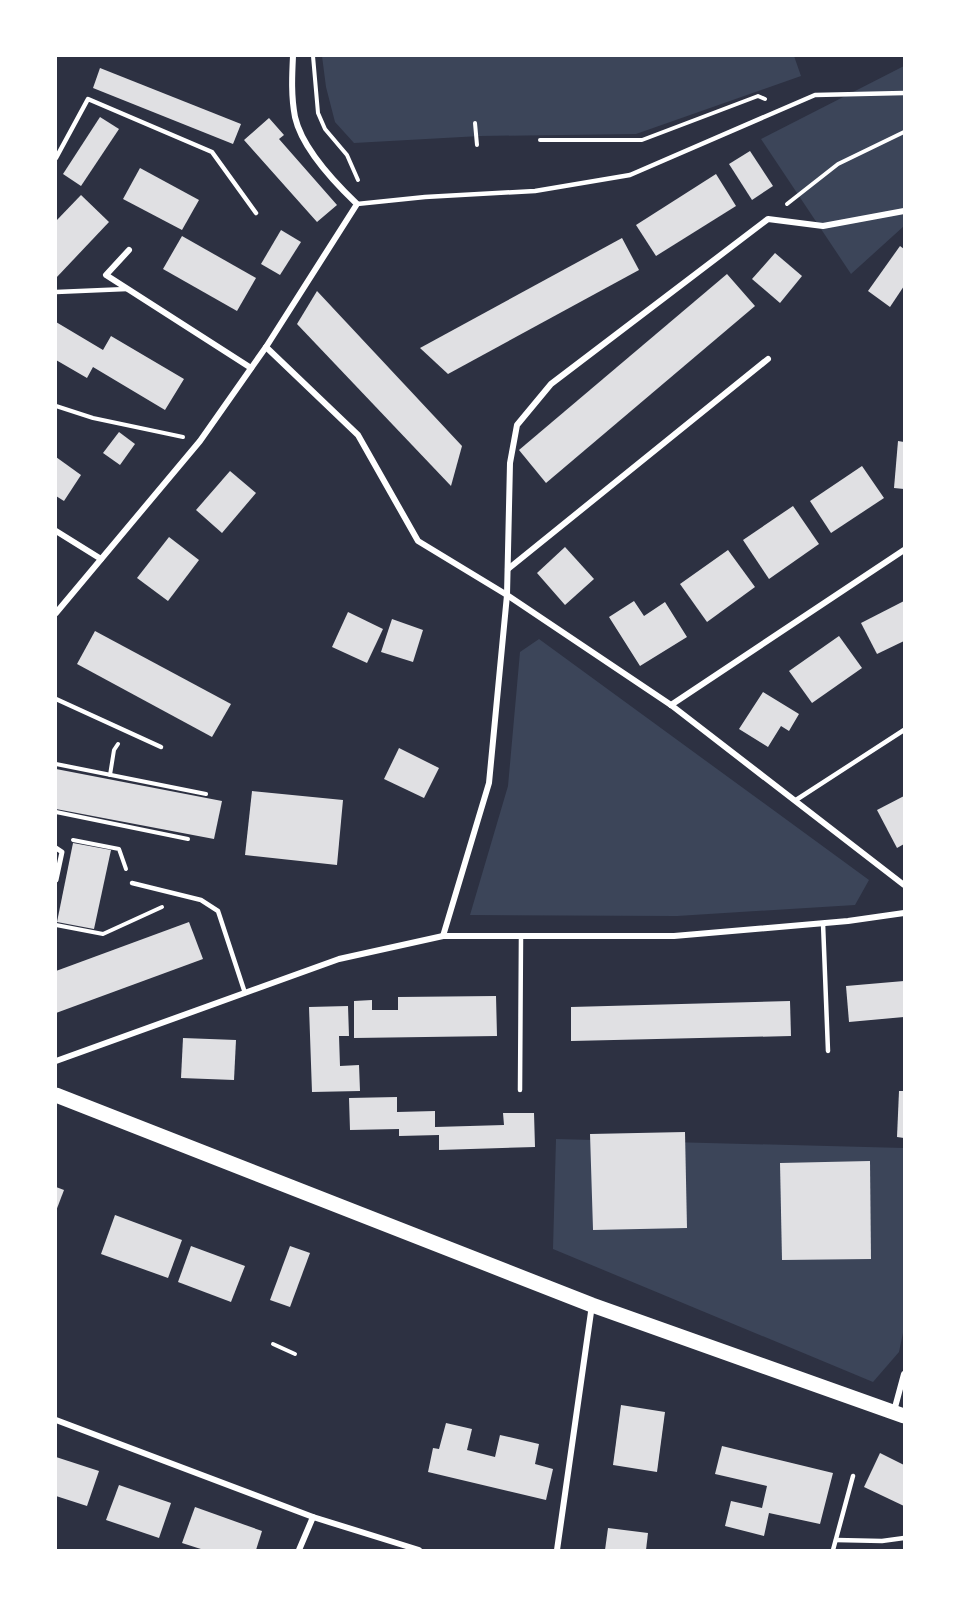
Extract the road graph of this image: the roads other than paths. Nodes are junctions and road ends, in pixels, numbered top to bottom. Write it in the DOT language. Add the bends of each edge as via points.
graph roads {
  1 [pos="293,56"];
  2 [pos="904,93"];
  3 [pos="56,158"];
  4 [pos="357,204"];
  5 [pos="904,211"];
  6 [pos="256,213"];
  7 [pos="129,250"];
  8 [pos="127,289"];
  9 [pos="56,292"];
  10 [pos="266,347"];
  11 [pos="768,359"];
  12 [pos="251,368"];
  13 [pos="56,531"];
  14 [pos="904,550"];
  15 [pos="101,559"];
  16 [pos="508,569"];
  17 [pos="507,595"];
  18 [pos="56,613"];
  19 [pos="56,699"];
  20 [pos="671,705"];
  21 [pos="904,730"];
  22 [pos="161,747"];
  23 [pos="796,800"];
  24 [pos="56,848"];
  25 [pos="56,880"];
  26 [pos="132,884"];
  27 [pos="904,885"];
  28 [pos="904,913"];
  29 [pos="823,923"];
  30 [pos="443,936"];
  31 [pos="521,936"];
  32 [pos="245,993"];
  33 [pos="828,1051"];
  34 [pos="56,1061"];
  35 [pos="520,1090"];
  36 [pos="56,1095"];
  37 [pos="592,1305"];
  38 [pos="904,1374"];
  39 [pos="899,1414"];
  40 [pos="56,1420"];
  41 [pos="853,1476"];
  42 [pos="313,1517"];
  43 [pos="904,1538"];
  44 [pos="836,1540"];
  45 [pos="299,1551"];
  46 [pos="418,1551"];
  47 [pos="557,1551"];
  48 [pos="833,1551"];
  1 -- 4 [label="street" via="291,87 296,119 312,152"];
  2 -- 4 [label="lane" via="815,95 630,175 535,190"];
  3 -- 6 [label="lane" via="88,99 212,152"];
  4 -- 10 [label="street"];
  5 -- 16 [label="street" via="823,226 768,219 551,384 517,425 510,463"];
  7 -- 8 [label="street" via="106,275"];
  8 -- 9 [label="lane"];
  8 -- 12 [label="street"];
  10 -- 12 [label="street"];
  10 -- 17 [label="street" via="358,435 418,541"];
  11 -- 16 [label="street"];
  12 -- 15 [label="street" via="200,441"];
  13 -- 15 [label="street"];
  14 -- 20 [label="street"];
  15 -- 18 [label="street"];
  16 -- 17 [label="street"];
  17 -- 20 [label="street"];
  17 -- 30 [label="street" via="489,783"];
  19 -- 22 [label="lane"];
  20 -- 23 [label="street"];
  21 -- 23 [label="lane"];
  23 -- 27 [label="street"];
  24 -- 25 [label="street" via="62,852"];
  26 -- 32 [label="lane" via="201,900 218,911"];
  28 -- 29 [label="street"];
  29 -- 31 [label="street" via="674,936"];
  29 -- 33 [label="lane"];
  30 -- 31 [label="street"];
  30 -- 32 [label="street" via="339,959"];
  31 -- 35 [label="lane"];
  32 -- 34 [label="street"];
  36 -- 37 [label="main road"];
  37 -- 39 [label="main road"];
  37 -- 47 [label="street"];
  38 -- 39 [label="street"];
  40 -- 42 [label="street"];
  41 -- 44 [label="lane"];
  42 -- 45 [label="street"];
  42 -- 46 [label="street"];
  43 -- 44 [label="lane"];
  44 -- 48 [label="lane"];
}
